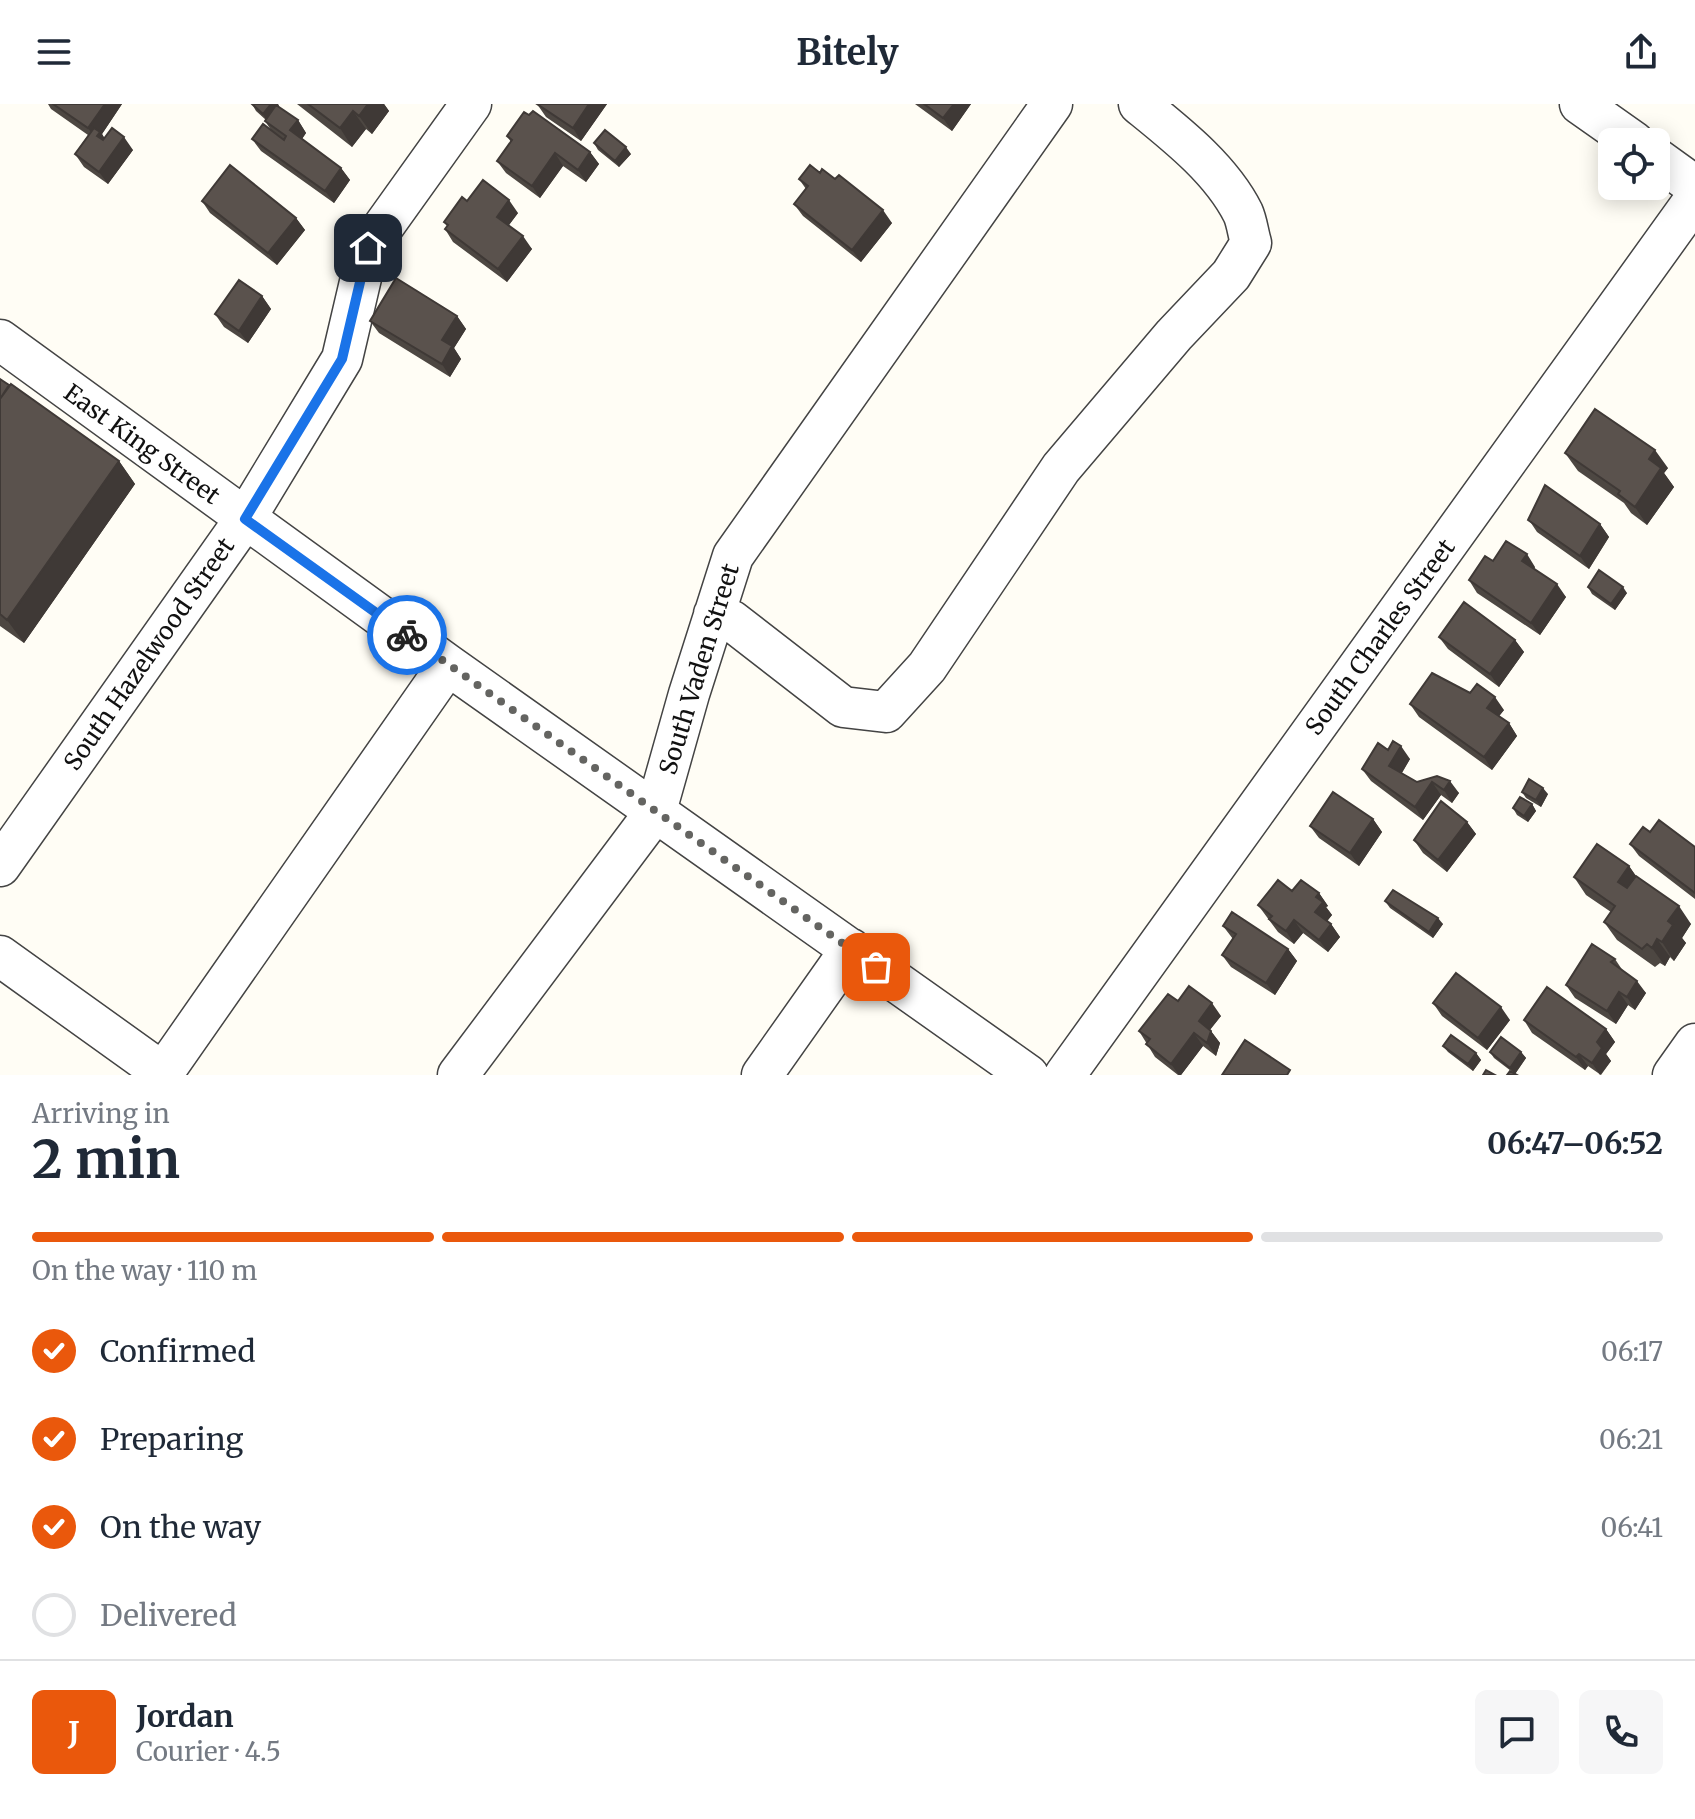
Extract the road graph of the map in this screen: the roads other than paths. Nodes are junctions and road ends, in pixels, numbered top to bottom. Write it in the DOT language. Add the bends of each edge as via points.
graph roads {
  1 [pos="471,104"];
  2 [pos="1052,104"];
  3 [pos="1139,104"];
  4 [pos="1580,104"];
  5 [pos="1614,128"];
  6 [pos="1670,168"];
  7 [pos="1695,186"];
  8 [pos="1695,199"];
  9 [pos="0,340"];
  10 [pos="245,519"];
  11 [pos="714,614"];
  12 [pos="448,665"];
  13 [pos="656,811"];
  14 [pos="0,866"];
  15 [pos="851,949"];
  16 [pos="0,956"];
  17 [pos="1695,1044"];
  18 [pos="165,1074"];
  19 [pos="458,1075"];
  20 [pos="762,1075"];
  21 [pos="1028,1075"];
  22 [pos="1065,1075"];
  23 [pos="1673,1075"];
  1 -- 10 [label="street, South Hazelwood Street" via="368,248 342,359"];
  2 -- 11 [label="street, South Vaden Street" via="733,556"];
  3 -- 11 [label="street" via="1228,189 1244,215 1251,243 1231,275 1061,468 927,667 886,712 843,707 732,621"];
  4 -- 5 [label="street"];
  6 -- 7 [label="street"];
  8 -- 22 [label="street, South Charles Street"];
  9 -- 10 [label="street, East King Street"];
  10 -- 12 [label="street, East King Street"];
  10 -- 14 [label="street, South Hazelwood Street"];
  11 -- 13 [label="street, South Vaden Street"];
  12 -- 13 [label="street, East King Street"];
  12 -- 18 [label="street"];
  13 -- 15 [label="street, East King Street"];
  13 -- 19 [label="street, South Vaden Street"];
  15 -- 20 [label="street"];
  15 -- 21 [label="street, East King Street"];
  16 -- 18 [label="street"];
  17 -- 23 [label="street"];
}
